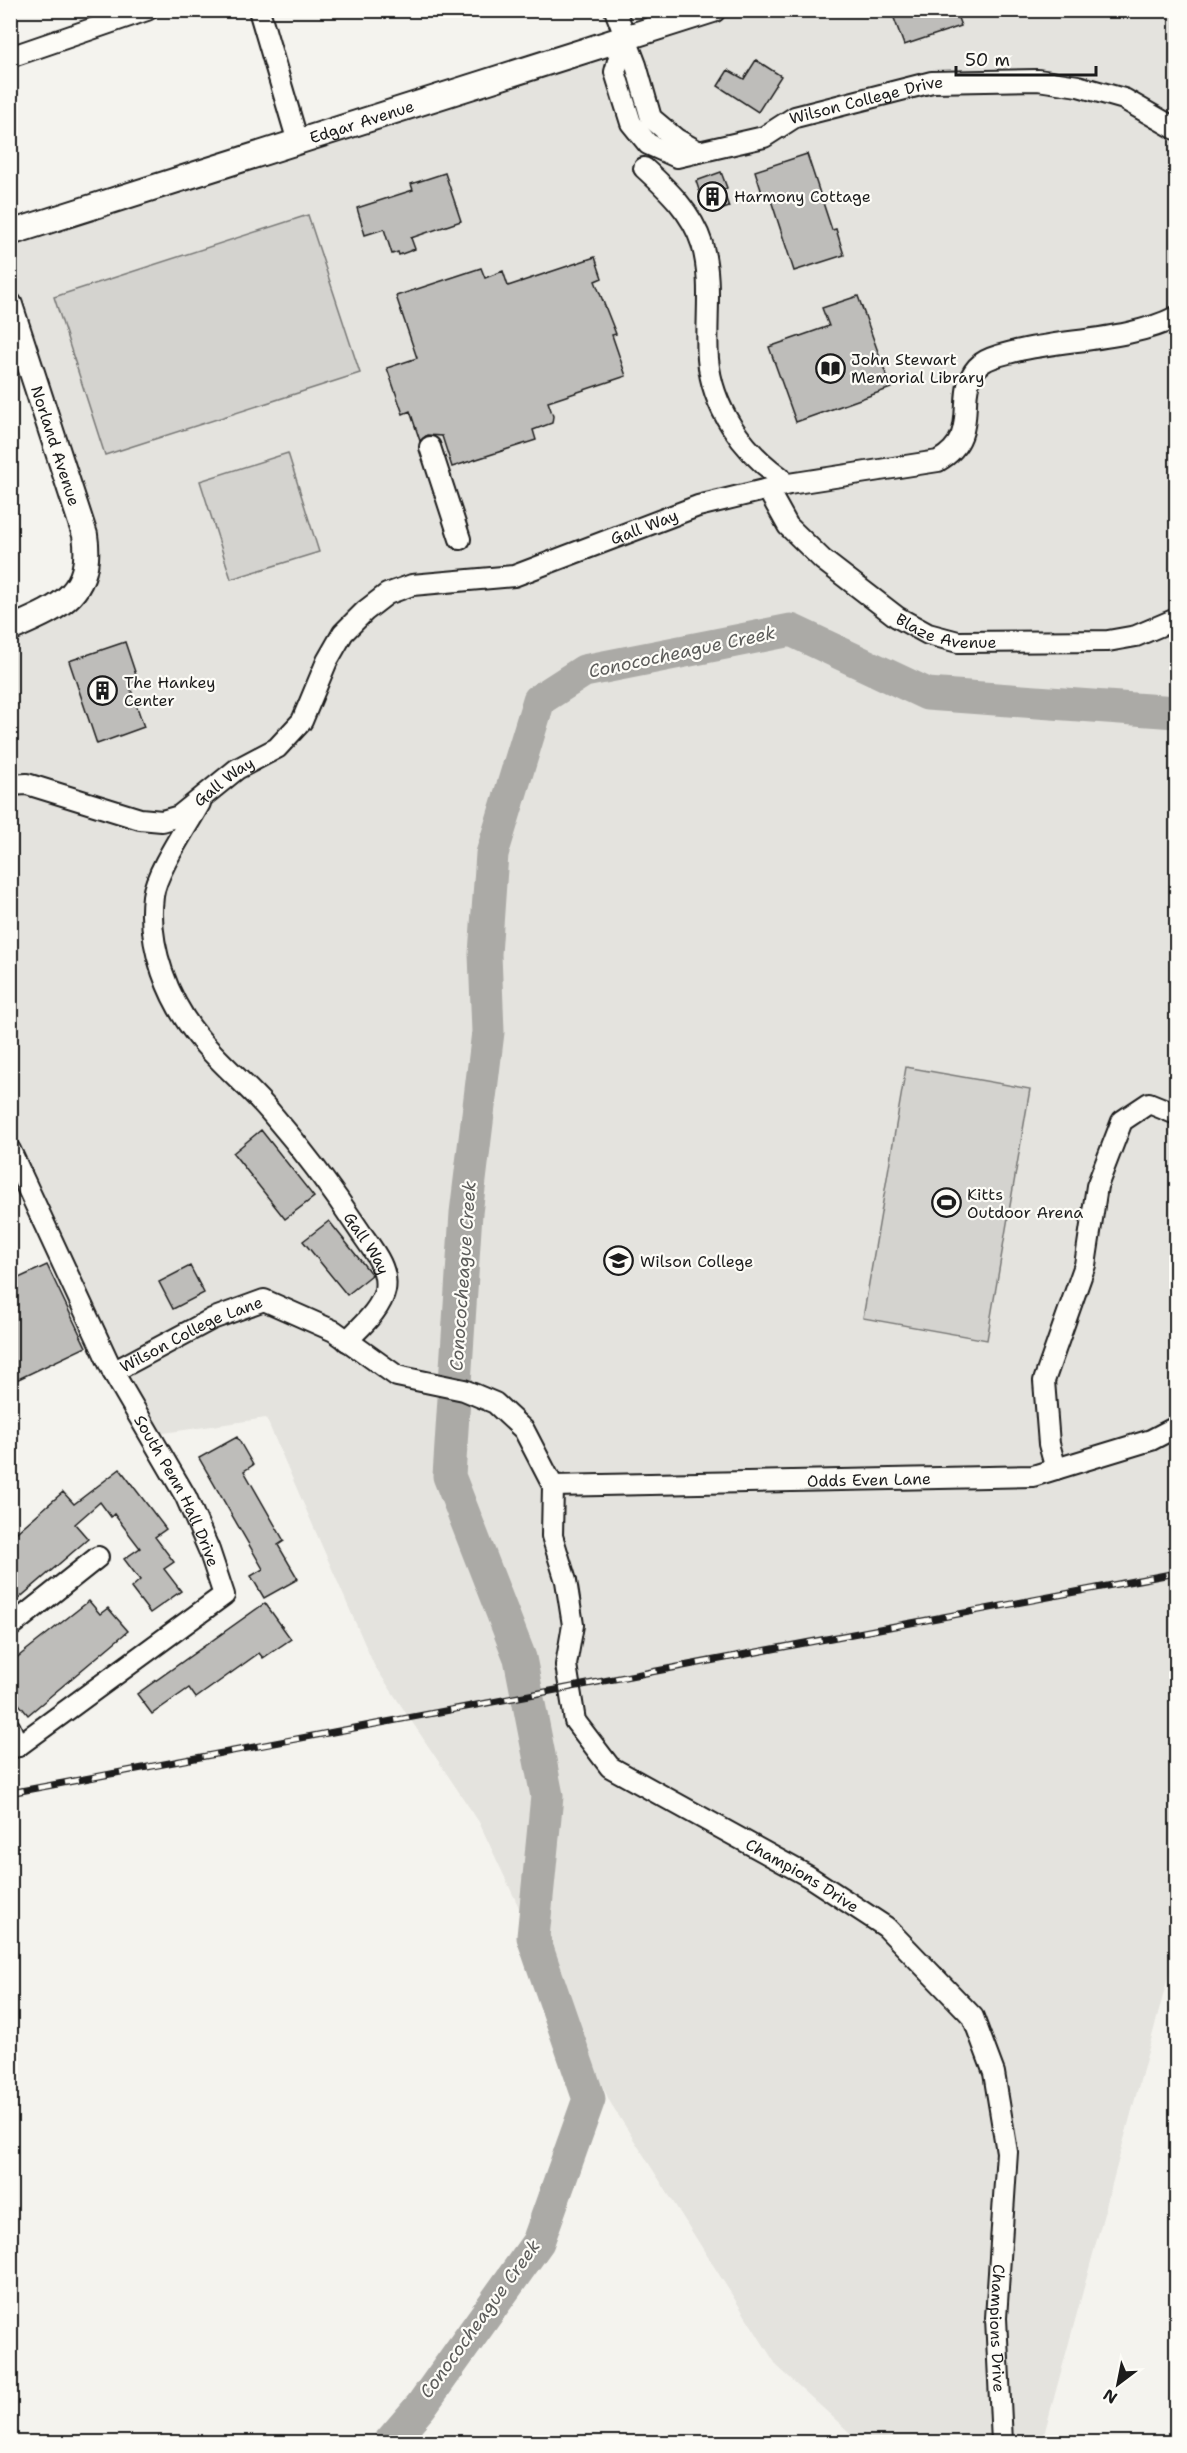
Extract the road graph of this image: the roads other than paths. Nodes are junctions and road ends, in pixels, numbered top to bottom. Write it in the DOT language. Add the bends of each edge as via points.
graph roads {
  1 [pos="147,10"];
  2 [pos="259,10"];
  3 [pos="615,10"];
  4 [pos="713,10"];
  5 [pos="624,39"];
  6 [pos="10,57"];
  7 [pos="1176,129"];
  8 [pos="298,142"];
  9 [pos="644,168"];
  10 [pos="10,233"];
  11 [pos="10,305"];
  12 [pos="1176,317"];
  13 [pos="430,447"];
  14 [pos="779,484"];
  15 [pos="460,540"];
  16 [pos="1176,619"];
  17 [pos="10,629"];
  18 [pos="10,785"];
  19 [pos="204,796"];
  20 [pos="1176,1114"];
  21 [pos="10,1150"];
  22 [pos="347,1341"];
  23 [pos="113,1372"];
  24 [pos="464,1390"];
  25 [pos="1176,1427"];
  26 [pos="1056,1469"];
  27 [pos="553,1486"];
  28 [pos="98,1557"];
  29 [pos="10,1628"];
  30 [pos="13,1741"];
  31 [pos="1002,2442"];
  1 -- 6 [label="street"];
  2 -- 8 [label="street"];
  3 -- 5 [label="street"];
  4 -- 5 [label="main road, Edgar Avenue"];
  5 -- 7 [label="street, Wilson College Drive" via="651,118 675,139 699,152 764,137 795,117 932,82 1038,80 1078,86 1124,99"];
  5 -- 8 [label="main road, Edgar Avenue"];
  8 -- 10 [label="main road, Edgar Avenue"];
  9 -- 14 [label="street" via="681,205 702,243 708,280 708,359 721,406 748,451"];
  11 -- 17 [label="main road, Norland Avenue" via="85,535 87,563 77,588 53,609"];
  12 -- 14 [label="street" via="1143,329 1041,345 983,362 968,387 964,435 957,447 938,461"];
  13 -- 15 [label="street"];
  14 -- 16 [label="street, Blaze Avenue" via="789,526 823,560 897,617 928,634 958,642 1108,641 1136,636"];
  14 -- 19 [label="street, Gall Way" via="698,506 514,576 412,585 387,594 343,633 302,721 277,748 237,769"];
  18 -- 19 [label="street" via="27,784 140,819 162,821 179,816"];
  19 -- 22 [label="street, Gall Way" via="153,894 158,955 168,987 200,1040 241,1079 311,1159 383,1266 385,1293 376,1310"];
  20 -- 26 [label="street" via="1149,1103 1122,1121 1097,1186 1085,1265 1044,1381 1049,1444"];
  21 -- 23 [label="street, South Penn Hall Drive"];
  22 -- 23 [label="street, Wilson College Lane" via="334,1331 264,1300 212,1319"];
  22 -- 24 [label="street, Wilson College Lane" via="397,1376"];
  23 -- 30 [label="street, South Penn Hall Drive" via="186,1497 224,1595"];
  24 -- 27 [label="street, Champions Drive" via="495,1403 524,1430"];
  25 -- 26 [label="street, Odds Even Lane" via="1151,1440"];
  26 -- 27 [label="street, Odds Even Lane" via="1034,1476"];
  27 -- 31 [label="street, Champions Drive" via="552,1536 566,1581 573,1624 566,1665 575,1721 610,1767 808,1876 886,1927 973,2017 994,2073 1007,2152 996,2318"];
  28 -- 29 [label="street"];
}
